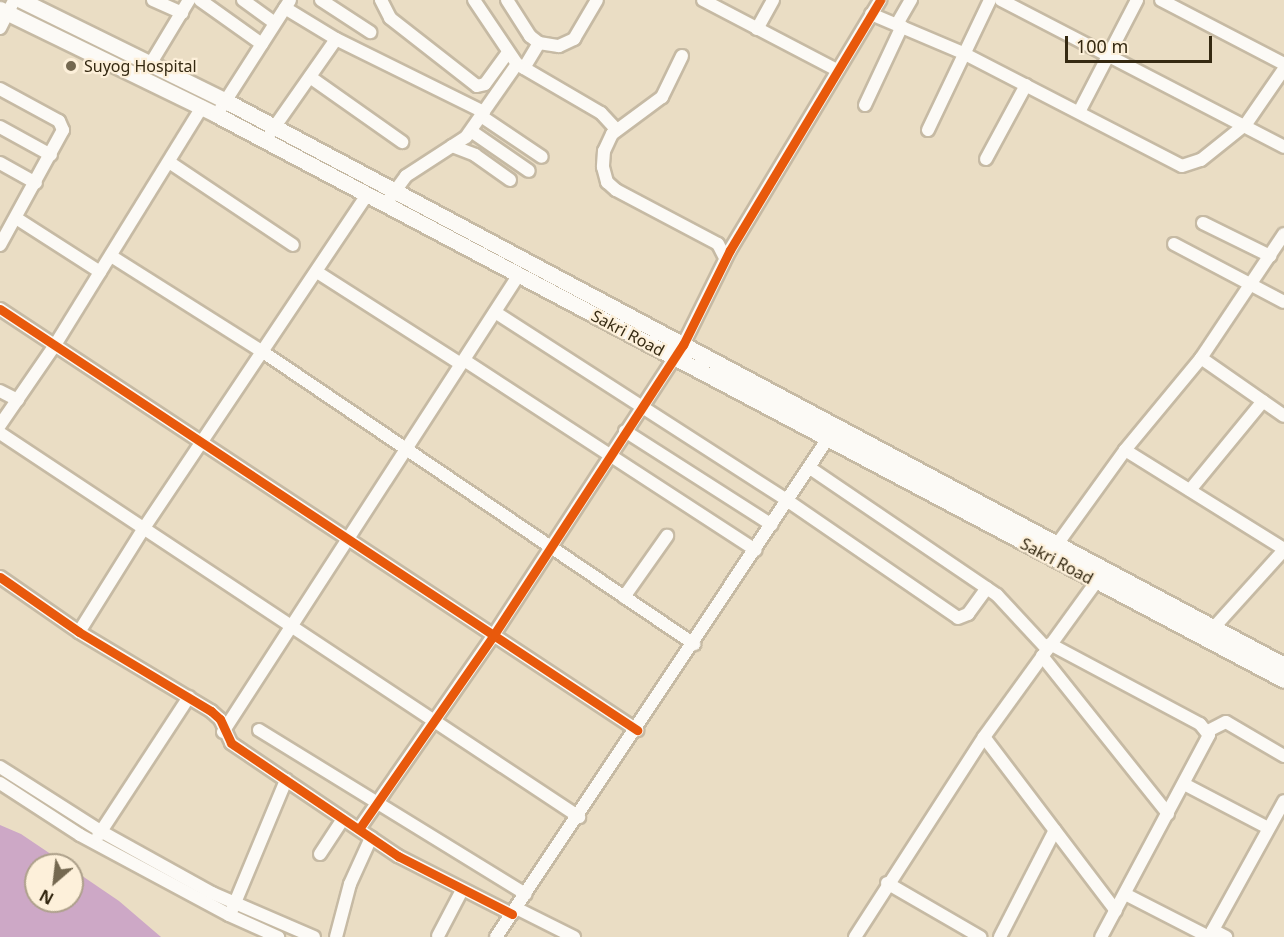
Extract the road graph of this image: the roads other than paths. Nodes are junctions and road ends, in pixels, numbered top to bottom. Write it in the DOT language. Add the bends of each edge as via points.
graph roads {
  1 [pos="21,0"];
  2 [pos="153,0"];
  3 [pos="189,0"];
  4 [pos="200,0"];
  5 [pos="243,0"];
  6 [pos="321,0"];
  7 [pos="381,0"];
  8 [pos="474,0"];
  9 [pos="507,0"];
  10 [pos="597,0"];
  11 [pos="703,0"];
  12 [pos="773,0"];
  13 [pos="880,0"];
  14 [pos="911,0"];
  15 [pos="990,0"];
  16 [pos="1001,0"];
  17 [pos="1137,0"];
  18 [pos="1161,0"];
  19 [pos="39,3"];
  20 [pos="287,3"];
  21 [pos="1178,4"];
  22 [pos="7,7"];
  23 [pos="182,13"];
  24 [pos="871,14"];
  25 [pos="29,21"];
  26 [pos="275,23"];
  27 [pos="900,25"];
  28 [pos="0,28"];
  29 [pos="757,28"];
  30 [pos="370,32"];
  31 [pos="336,39"];
  32 [pos="539,43"];
  33 [pos="262,44"];
  34 [pos="508,52"];
  35 [pos="963,53"];
  36 [pos="682,56"];
  37 [pos="1110,56"];
  38 [pos="151,63"];
  39 [pos="525,63"];
  40 [pos="1284,64"];
  41 [pos="1284,69"];
  42 [pos="837,70"];
  43 [pos="310,77"];
  44 [pos="1026,85"];
  45 [pos="0,89"];
  46 [pos="226,101"];
  47 [pos="865,105"];
  48 [pos="202,107"];
  49 [pos="1079,112"];
  50 [pos="483,114"];
  51 [pos="217,115"];
  52 [pos="1246,124"];
  53 [pos="0,127"];
  54 [pos="619,128"];
  55 [pos="928,130"];
  56 [pos="471,131"];
  57 [pos="269,134"];
  58 [pos="402,142"];
  59 [pos="452,146"];
  60 [pos="1284,147"];
  61 [pos="51,155"];
  62 [pos="542,157"];
  63 [pos="986,159"];
  64 [pos="169,162"];
  65 [pos="0,163"];
  66 [pos="529,171"];
  67 [pos="510,180"];
  68 [pos="36,183"];
  69 [pos="368,194"];
  70 [pos="390,199"];
  71 [pos="16,218"];
  72 [pos="1203,223"];
  73 [pos="1284,234"];
  74 [pos="1,240"];
  75 [pos="1174,244"];
  76 [pos="293,245"];
  77 [pos="731,249"];
  78 [pos="111,256"];
  79 [pos="1270,256"];
  80 [pos="100,272"];
  81 [pos="317,272"];
  82 [pos="518,276"];
  83 [pos="1253,285"];
  84 [pos="1284,302"];
  85 [pos="0,309"];
  86 [pos="495,312"];
  87 [pos="55,345"];
  88 [pos="263,352"];
  89 [pos="678,352"];
  90 [pos="1201,358"];
  91 [pos="463,362"];
  92 [pos="0,391"];
  93 [pos="18,400"];
  94 [pos="1263,401"];
  95 [pos="642,406"];
  96 [pos="1284,416"];
  97 [pos="0,425"];
  98 [pos="836,425"];
  99 [pos="626,431"];
  100 [pos="0,432"];
  101 [pos="827,440"];
  102 [pos="201,442"];
  103 [pos="406,450"];
  104 [pos="1125,450"];
  105 [pos="608,458"];
  106 [pos="810,468"];
  107 [pos="1190,490"];
  108 [pos="788,501"];
  109 [pos="772,525"];
  110 [pos="144,528"];
  111 [pos="667,536"];
  112 [pos="349,540"];
  113 [pos="550,547"];
  114 [pos="756,550"];
  115 [pos="1284,550"];
  116 [pos="1053,551"];
  117 [pos="1100,576"];
  118 [pos="0,578"];
  119 [pos="987,588"];
  120 [pos="624,597"];
  121 [pos="293,627"];
  122 [pos="79,632"];
  123 [pos="1207,635"];
  124 [pos="493,636"];
  125 [pos="694,644"];
  126 [pos="1046,650"];
  127 [pos="1284,665"];
  128 [pos="1284,680"];
  129 [pos="189,697"];
  130 [pos="436,720"];
  131 [pos="259,730"];
  132 [pos="636,730"];
  133 [pos="1208,731"];
  134 [pos="224,732"];
  135 [pos="984,737"];
  136 [pos="1284,756"];
  137 [pos="0,767"];
  138 [pos="286,780"];
  139 [pos="0,783"];
  140 [pos="1184,784"];
  141 [pos="1284,801"];
  142 [pos="376,804"];
  143 [pos="1168,814"];
  144 [pos="579,817"];
  145 [pos="343,819"];
  146 [pos="1276,822"];
  147 [pos="359,829"];
  148 [pos="1056,830"];
  149 [pos="98,837"];
  150 [pos="371,838"];
  151 [pos="320,854"];
  152 [pos="887,883"];
  153 [pos="462,890"];
  154 [pos="526,894"];
  155 [pos="1125,894"];
  156 [pos="235,903"];
  157 [pos="1116,910"];
  158 [pos="514,911"];
  159 [pos="230,915"];
  160 [pos="1213,930"];
  161 [pos="551,932"];
  162 [pos="438,936"];
  163 [pos="278,937"];
  164 [pos="314,937"];
  165 [pos="336,937"];
  166 [pos="496,937"];
  167 [pos="574,937"];
  168 [pos="855,937"];
  169 [pos="980,937"];
  170 [pos="1000,937"];
  171 [pos="1101,937"];
  172 [pos="1226,937"];
  1 -- 19 [label="main road, Sakri Road"];
  2 -- 23 [label="street"];
  3 -- 23 [label="street"];
  4 -- 33 [label="street"];
  5 -- 26 [label="street"];
  6 -- 30 [label="street"];
  7 -- 34 [label="street" via="390,18 477,86 485,84"];
  8 -- 34 [label="street"];
  9 -- 32 [label="street" via="522,27"];
  10 -- 32 [label="street" via="574,39 559,46"];
  11 -- 29 [label="street"];
  12 -- 29 [label="street"];
  13 -- 24 [label="street"];
  14 -- 27 [label="street"];
  15 -- 35 [label="street"];
  16 -- 37 [label="street"];
  17 -- 37 [label="street"];
  18 -- 21 [label="street"];
  19 -- 25 [label="street"];
  19 -- 38 [label="main road, Sakri Road"];
  20 -- 26 [label="street"];
  20 -- 31 [label="street"];
  21 -- 40 [label="street"];
  22 -- 25 [label="main road, Sakri Road"];
  22 -- 28 [label="street"];
  23 -- 38 [label="street"];
  24 -- 27 [label="street"];
  24 -- 42 [label="street"];
  25 -- 48 [label="main road, Sakri Road"];
  26 -- 33 [label="street"];
  27 -- 35 [label="street"];
  27 -- 47 [label="street"];
  29 -- 42 [label="street"];
  31 -- 43 [label="street"];
  31 -- 50 [label="street"];
  32 -- 39 [label="street"];
  33 -- 46 [label="street"];
  34 -- 39 [label="street"];
  35 -- 44 [label="street"];
  35 -- 55 [label="street"];
  36 -- 54 [label="street" via="662,97"];
  37 -- 49 [label="street"];
  37 -- 52 [label="street"];
  38 -- 46 [label="main road, Sakri Road"];
  39 -- 50 [label="street"];
  39 -- 54 [label="street"];
  41 -- 52 [label="street"];
  42 -- 77 [label="street"];
  43 -- 57 [label="street"];
  43 -- 58 [label="street"];
  44 -- 49 [label="street"];
  44 -- 63 [label="street"];
  45 -- 61 [label="street" via="62,125 62,135"];
  46 -- 51 [label="street"];
  46 -- 57 [label="main road, Sakri Road"];
  48 -- 51 [label="main road, Sakri Road"];
  48 -- 64 [label="street"];
  49 -- 52 [label="street" via="1182,166 1200,160"];
  50 -- 56 [label="street"];
  50 -- 62 [label="street"];
  51 -- 57 [label="main road, Sakri Road"];
  52 -- 60 [label="street"];
  53 -- 61 [label="street"];
  54 -- 77 [label="street" via="608,140 603,159 610,186"];
  56 -- 59 [label="street"];
  56 -- 66 [label="street"];
  57 -- 69 [label="main road, Sakri Road"];
  57 -- 70 [label="main road, Sakri Road"];
  59 -- 67 [label="street" via="474,155"];
  59 -- 70 [label="street" via="406,176"];
  61 -- 68 [label="street"];
  64 -- 76 [label="street"];
  64 -- 78 [label="street"];
  65 -- 68 [label="street"];
  68 -- 71 [label="street"];
  69 -- 70 [label="main road, Sakri Road"];
  69 -- 81 [label="street"];
  70 -- 82 [label="main road, Sakri Road"];
  70 -- 89 [label="main road, Sakri Road"];
  71 -- 74 [label="street"];
  71 -- 80 [label="street"];
  72 -- 79 [label="street"];
  73 -- 79 [label="street"];
  75 -- 83 [label="street"];
  77 -- 89 [label="street"];
  78 -- 80 [label="street"];
  78 -- 88 [label="street"];
  79 -- 83 [label="street"];
  80 -- 87 [label="street"];
  81 -- 88 [label="street"];
  81 -- 91 [label="street"];
  82 -- 86 [label="street"];
  82 -- 89 [label="main road, Sakri Road"];
  83 -- 84 [label="street"];
  83 -- 90 [label="street"];
  85 -- 87 [label="street"];
  86 -- 91 [label="street"];
  86 -- 95 [label="street"];
  87 -- 93 [label="street"];
  87 -- 102 [label="street"];
  88 -- 102 [label="street"];
  88 -- 103 [label="street"];
  89 -- 95 [label="street"];
  89 -- 98 [label="main road, Sakri Road"];
  89 -- 101 [label="main road, Sakri Road"];
  90 -- 94 [label="street"];
  90 -- 104 [label="street"];
  91 -- 103 [label="street"];
  91 -- 105 [label="street"];
  92 -- 93 [label="street"];
  93 -- 97 [label="street"];
  94 -- 96 [label="street"];
  94 -- 107 [label="street"];
  95 -- 99 [label="street"];
  95 -- 108 [label="street"];
  98 -- 101 [label="street"];
  98 -- 116 [label="main road, Sakri Road"];
  99 -- 105 [label="street"];
  99 -- 109 [label="street"];
  100 -- 110 [label="street"];
  101 -- 106 [label="street"];
  101 -- 116 [label="main road, Sakri Road"];
  102 -- 110 [label="street"];
  102 -- 112 [label="street"];
  103 -- 112 [label="street"];
  103 -- 113 [label="street"];
  104 -- 107 [label="street"];
  104 -- 116 [label="street"];
  105 -- 113 [label="street"];
  105 -- 114 [label="street"];
  106 -- 108 [label="street"];
  106 -- 119 [label="street"];
  107 -- 115 [label="street"];
  108 -- 109 [label="street"];
  108 -- 119 [label="street" via="958,618 968,614"];
  109 -- 114 [label="street"];
  110 -- 121 [label="street"];
  110 -- 122 [label="street"];
  111 -- 120 [label="street"];
  112 -- 121 [label="street"];
  112 -- 124 [label="street"];
  113 -- 120 [label="street"];
  113 -- 124 [label="street"];
  114 -- 125 [label="street"];
  115 -- 123 [label="street"];
  116 -- 117 [label="main road, Sakri Road"];
  117 -- 123 [label="main road, Sakri Road"];
  117 -- 126 [label="street"];
  118 -- 122 [label="street"];
  119 -- 126 [label="street" via="1016,612"];
  120 -- 125 [label="street"];
  121 -- 130 [label="street"];
  121 -- 134 [label="street"];
  122 -- 129 [label="street"];
  123 -- 127 [label="main road, Sakri Road"];
  123 -- 128 [label="main road, Sakri Road"];
  124 -- 130 [label="street"];
  124 -- 132 [label="street"];
  125 -- 132 [label="street"];
  126 -- 133 [label="street"];
  126 -- 135 [label="street"];
  126 -- 143 [label="street"];
  129 -- 134 [label="street" via="216,714"];
  129 -- 149 [label="street"];
  130 -- 142 [label="street"];
  130 -- 144 [label="street"];
  131 -- 142 [label="street"];
  132 -- 144 [label="street"];
  133 -- 136 [label="street" via="1226,722"];
  133 -- 140 [label="street" via="1208,741"];
  134 -- 138 [label="street" via="231,743"];
  135 -- 148 [label="street"];
  135 -- 152 [label="street"];
  137 -- 149 [label="street"];
  138 -- 145 [label="street"];
  138 -- 156 [label="street"];
  139 -- 149 [label="street"];
  140 -- 143 [label="street"];
  140 -- 146 [label="street"];
  141 -- 146 [label="street"];
  142 -- 147 [label="street"];
  142 -- 154 [label="street"];
  143 -- 155 [label="street"];
  144 -- 154 [label="street"];
  145 -- 147 [label="street"];
  145 -- 151 [label="street"];
  146 -- 160 [label="street"];
  147 -- 150 [label="street"];
  148 -- 157 [label="street"];
  148 -- 170 [label="street"];
  149 -- 156 [label="street"];
  149 -- 159 [label="street"];
  150 -- 153 [label="street"];
  150 -- 165 [label="street" via="351,884"];
  152 -- 168 [label="street"];
  152 -- 169 [label="street"];
  153 -- 158 [label="street"];
  153 -- 162 [label="street"];
  154 -- 158 [label="street"];
  155 -- 157 [label="street"];
  155 -- 160 [label="street" via="1209,937"];
  156 -- 159 [label="street"];
  156 -- 164 [label="street"];
  157 -- 171 [label="street"];
  158 -- 161 [label="street"];
  158 -- 166 [label="street"];
  159 -- 163 [label="street"];
  160 -- 172 [label="street"];
  161 -- 167 [label="street"];
}
